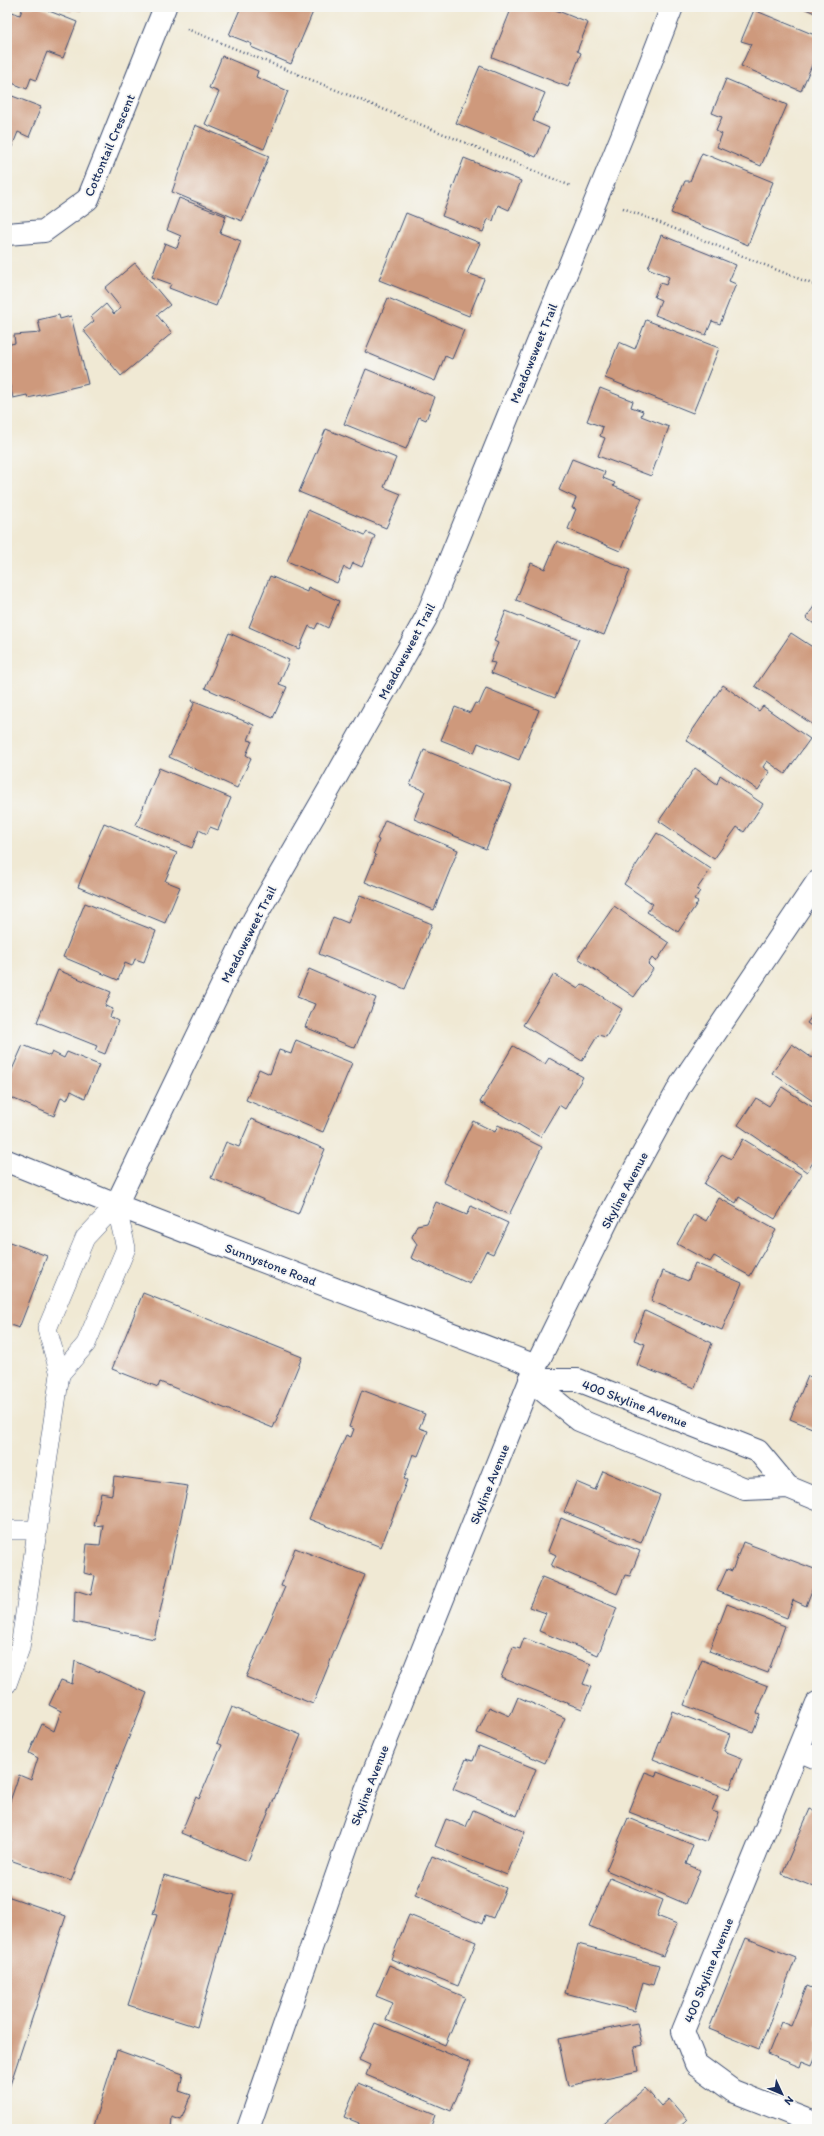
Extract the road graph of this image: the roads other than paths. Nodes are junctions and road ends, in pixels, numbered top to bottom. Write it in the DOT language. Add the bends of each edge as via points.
graph roads {
  1 [pos="165,7"];
  2 [pos="672,7"];
  3 [pos="7,234"];
  4 [pos="817,882"];
  5 [pos="7,1160"];
  6 [pos="116,1205"];
  7 [pos="533,1373"];
  8 [pos="60,1374"];
  9 [pos="788,1487"];
  10 [pos="817,1499"];
  11 [pos="7,1530"];
  12 [pos="37,1530"];
  13 [pos="7,1684"];
  14 [pos="817,1703"];
  15 [pos="807,1754"];
  16 [pos="817,2124"];
  17 [pos="248,2129"];
  1 -- 3 [label="street, Cottontail Crescent" via="88,199 44,231"];
  2 -- 6 [label="street, Meadowsweet Trail" via="426,618 254,919"];
  4 -- 7 [label="street, Skyline Avenue" via="681,1084 615,1205"];
  5 -- 6 [label="street, Sunnystone Road"];
  6 -- 7 [label="street, Sunnystone Road"];
  6 -- 8 [label="lane" via="126,1248 86,1344"];
  6 -- 8 [label="lane" via="85,1238 47,1329"];
  7 -- 9 [label="street, 400 Skyline Avenue" via="578,1380 758,1451"];
  7 -- 9 [label="street, 400 Skyline Avenue" via="579,1420 745,1490"];
  7 -- 17 [label="street, Skyline Avenue" via="366,1791"];
  8 -- 12 [label="lane"];
  9 -- 10 [label="street, 400 Skyline Avenue"];
  11 -- 12 [label="lane"];
  12 -- 13 [label="lane" via="20,1648"];
  14 -- 15 [label="street, 400 Skyline Avenue"];
  15 -- 16 [label="street, 400 Skyline Avenue" via="683,2031 696,2064 733,2092"];
}
